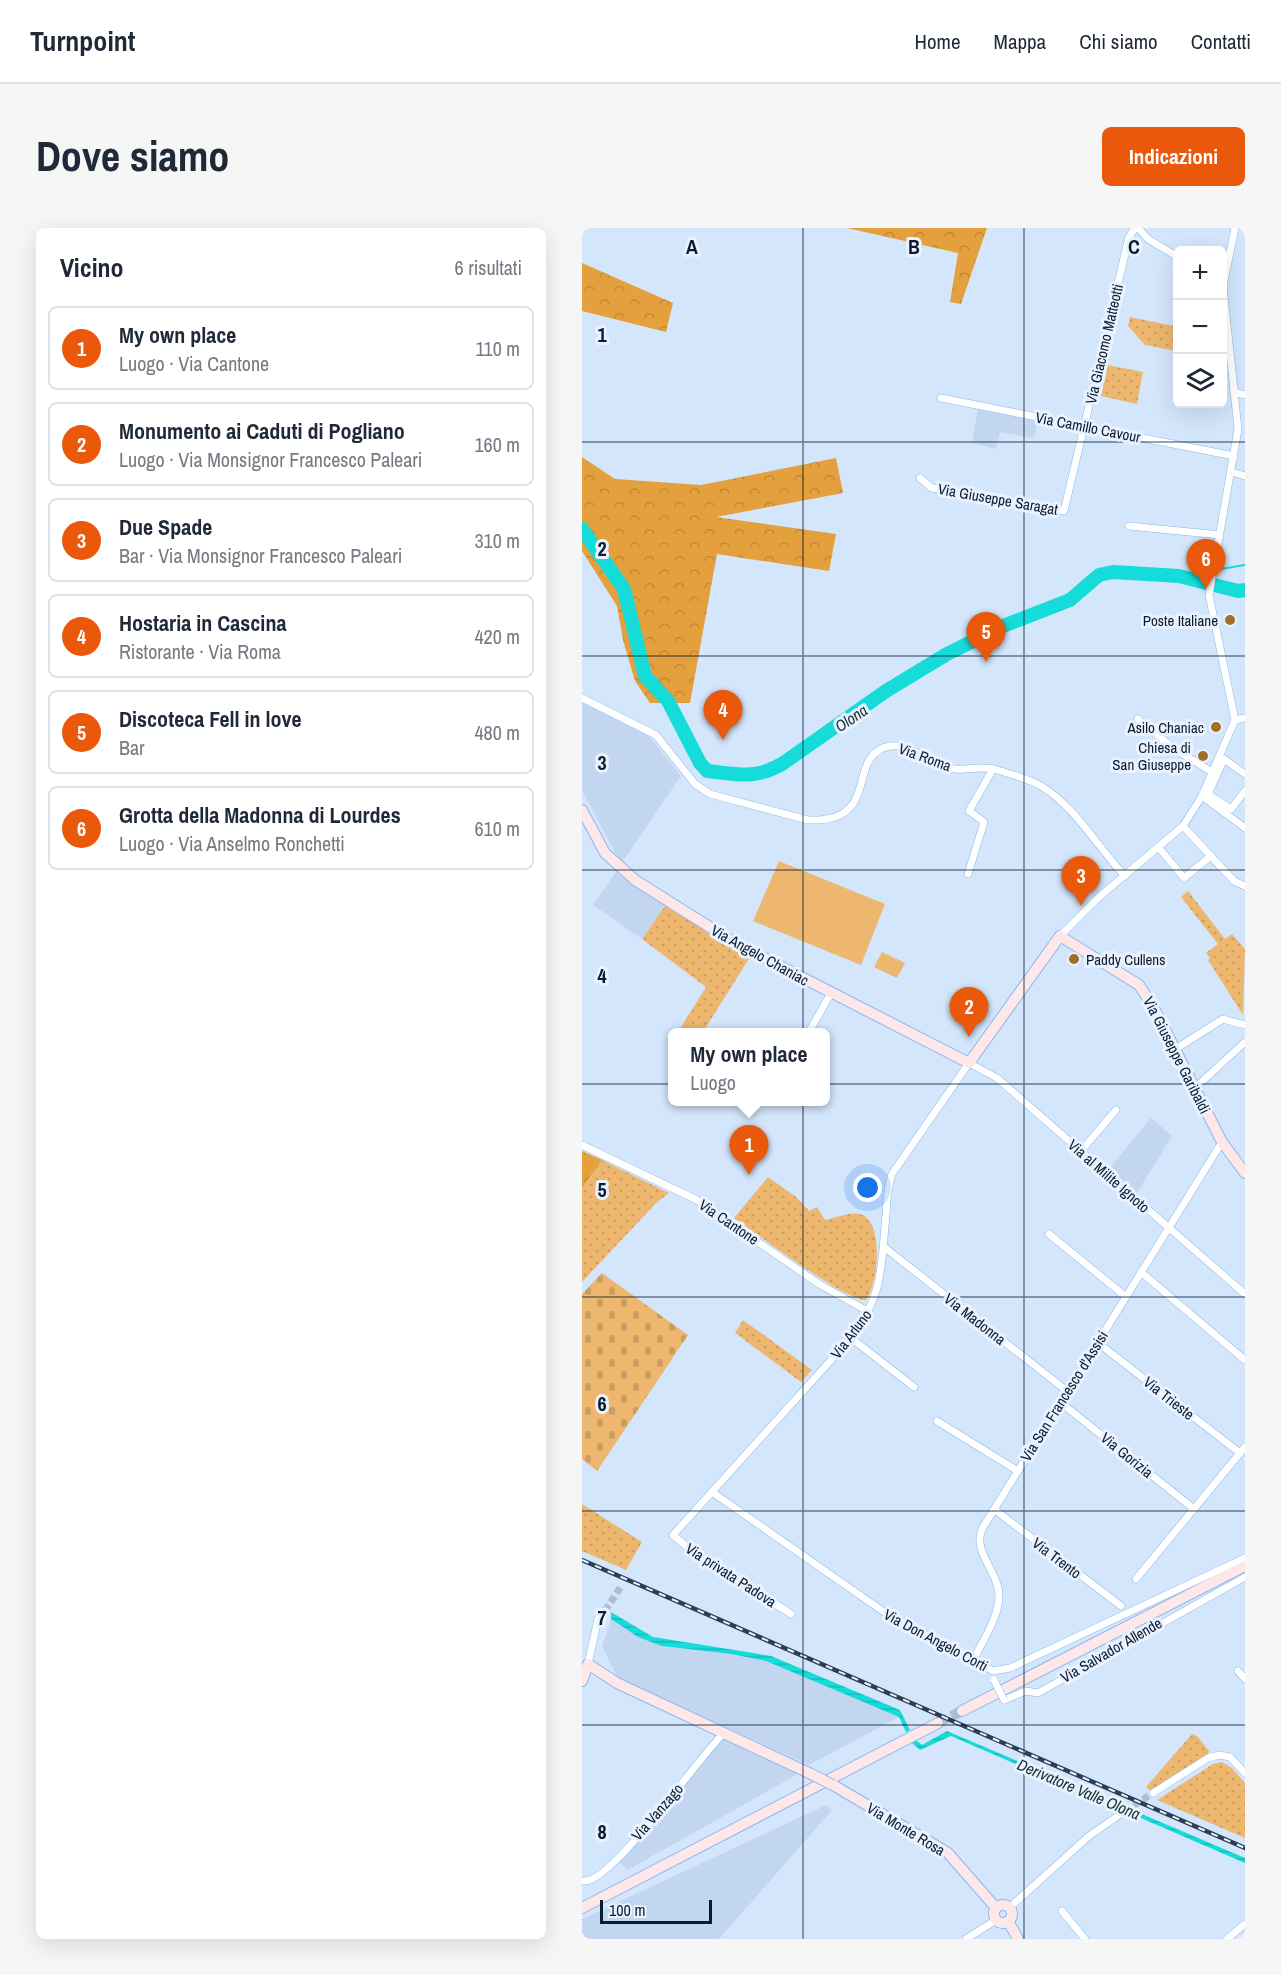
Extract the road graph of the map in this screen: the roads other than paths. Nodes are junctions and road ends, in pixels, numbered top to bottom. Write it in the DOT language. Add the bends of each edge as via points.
graph roads {
  1 [pos="1136,228"];
  2 [pos="1235,228"];
  3 [pos="1173,254"];
  4 [pos="1227,267"];
  5 [pos="1224,300"];
  6 [pos="1234,392"];
  7 [pos="1245,395"];
  8 [pos="941,398"];
  9 [pos="1085,427"];
  10 [pos="1241,430"];
  11 [pos="1234,456"];
  12 [pos="1231,472"];
  13 [pos="1245,476"];
  14 [pos="920,478"];
  15 [pos="1129,526"];
  16 [pos="1220,535"];
  17 [pos="582,698"];
  18 [pos="1245,718"];
  19 [pos="1138,719"];
  20 [pos="1235,720"];
  21 [pos="993,769"];
  22 [pos="1212,772"];
  23 [pos="1245,774"];
  24 [pos="1245,791"];
  25 [pos="1202,796"];
  26 [pos="582,810"];
  27 [pos="1183,826"];
  28 [pos="1245,828"];
  29 [pos="1159,848"];
  30 [pos="1211,856"];
  31 [pos="968,874"];
  32 [pos="1125,876"];
  33 [pos="1245,886"];
  34 [pos="1060,936"];
  35 [pos="831,993"];
  36 [pos="1245,1025"];
  37 [pos="811,1028"];
  38 [pos="1245,1042"];
  39 [pos="1174,1050"];
  40 [pos="969,1063"];
  41 [pos="1195,1088"];
  42 [pos="1116,1110"];
  43 [pos="1222,1142"];
  44 [pos="582,1145"];
  45 [pos="1080,1152"];
  46 [pos="1245,1173"];
  47 [pos="1167,1228"];
  48 [pos="1049,1234"];
  49 [pos="884,1247"];
  50 [pos="1141,1272"];
  51 [pos="1245,1294"];
  52 [pos="1125,1296"];
  53 [pos="869,1312"];
  54 [pos="851,1338"];
  55 [pos="1098,1343"];
  56 [pos="1245,1360"];
  57 [pos="914,1387"];
  58 [pos="1067,1391"];
  59 [pos="1060,1402"];
  60 [pos="937,1421"];
  61 [pos="1242,1450"];
  62 [pos="1018,1471"];
  63 [pos="711,1492"];
  64 [pos="994,1509"];
  65 [pos="1194,1509"];
  66 [pos="673,1535"];
  67 [pos="1245,1558"];
  68 [pos="1245,1566"];
  69 [pos="1245,1577"];
  70 [pos="1136,1579"];
  71 [pos="1121,1606"];
  72 [pos="605,1611"];
  73 [pos="791,1614"];
  74 [pos="973,1661"];
  75 [pos="588,1664"];
  76 [pos="993,1671"];
  77 [pos="1238,1671"];
  78 [pos="1245,1679"];
  79 [pos="582,1682"];
  80 [pos="962,1711"];
  81 [pos="938,1723"];
  82 [pos="724,1733"];
  83 [pos="1245,1773"];
  84 [pos="1153,1793"];
  85 [pos="1125,1811"];
  86 [pos="584,1881"];
  87 [pos="582,1908"];
  88 [pos="1010,1908"];
  89 [pos="1062,1911"];
  90 [pos="996,1914"];
  91 [pos="1008,1921"];
  92 [pos="1245,1924"];
  93 [pos="966,1939"];
  94 [pos="1018,1939"];
  95 [pos="1085,1939"];
  96 [pos="1227,1939"];
  1 -- 3 [label="street"];
  1 -- 9 [label="street, Via Giacomo Matteotti" via="1129,237"];
  2 -- 4 [label="street"];
  5 -- 6 [label="street"];
  6 -- 7 [label="street"];
  6 -- 10 [label="street"];
  8 -- 9 [label="street, Via Camillo Cavour"];
  9 -- 11 [label="street, Via Camillo Cavour"];
  9 -- 14 [label="street, Via Giuseppe Saragat" via="1064,511 932,488"];
  10 -- 11 [label="street"];
  11 -- 12 [label="street"];
  12 -- 13 [label="street"];
  12 -- 16 [label="street"];
  15 -- 16 [label="street"];
  16 -- 20 [label="street" via="1209,595"];
  17 -- 21 [label="street, Via Roma" via="656,735 695,784 710,794 808,820 836,818 848,809 858,798 868,765 881,749 903,748 949,769"];
  18 -- 20 [label="street"];
  19 -- 22 [label="street" via="1173,748"];
  20 -- 22 [label="street"];
  21 -- 31 [label="street" via="969,811 984,822"];
  21 -- 32 [label="street, Via Roma" via="1041,786 1059,800"];
  22 -- 25 [label="street"];
  23 -- 24 [label="street" via="1224,759 1208,794 1231,809"];
  25 -- 27 [label="street"];
  25 -- 28 [label="street"];
  26 -- 35 [label="street, Via Angelo Chaniac" via="605,853 625,873 735,943"];
  27 -- 29 [label="street"];
  27 -- 30 [label="street"];
  29 -- 30 [label="street" via="1184,878"];
  29 -- 32 [label="street"];
  30 -- 33 [label="street" via="1234,881"];
  32 -- 34 [label="street"];
  34 -- 39 [label="street, Via Giuseppe Garibaldi" via="1139,985"];
  34 -- 40 [label="street"];
  35 -- 37 [label="street"];
  35 -- 40 [label="street, Via Angelo Chaniac"];
  36 -- 39 [label="street" via="1222,1019"];
  38 -- 41 [label="street"];
  39 -- 41 [label="street, Via Giuseppe Garibaldi"];
  40 -- 45 [label="street, Via al Milite Ignoto" via="997,1078"];
  40 -- 49 [label="street, Via Arluno" via="892,1174"];
  41 -- 43 [label="street, Via Giuseppe Garibaldi"];
  42 -- 45 [label="street"];
  43 -- 46 [label="street, Via Giuseppe Garibaldi"];
  43 -- 47 [label="street, Via San Francesco d'Assisi"];
  44 -- 53 [label="street, Via Cantone" via="697,1200 819,1284"];
  45 -- 47 [label="street, Via al Milite Ignoto"];
  47 -- 50 [label="street, Via San Francesco d'Assisi"];
  47 -- 51 [label="street, Via al Milite Ignoto"];
  48 -- 52 [label="street"];
  49 -- 53 [label="street, Via Arluno" via="878,1292"];
  49 -- 58 [label="street, Via Madonna"];
  50 -- 52 [label="street, Via San Francesco d'Assisi"];
  50 -- 56 [label="street"];
  52 -- 55 [label="street, Via San Francesco d'Assisi"];
  53 -- 54 [label="street, Via Arluno"];
  54 -- 57 [label="street"];
  54 -- 63 [label="street, Via Arluno"];
  55 -- 58 [label="street, Via San Francesco d'Assisi"];
  55 -- 61 [label="street, Via Trieste"];
  58 -- 59 [label="street, Via San Francesco d'Assisi"];
  59 -- 62 [label="street, Via San Francesco d'Assisi"];
  59 -- 65 [label="street, Via Gorizia"];
  60 -- 62 [label="street"];
  61 -- 65 [label="street"];
  62 -- 64 [label="street, Via San Francesco d'Assisi"];
  63 -- 66 [label="street, Via Arluno"];
  63 -- 74 [label="street, Via Don Angelo Corti" via="884,1612"];
  64 -- 71 [label="street, Via Trento"];
  64 -- 74 [label="street, Via San Francesco d'Assisi" via="979,1541 997,1583 999,1601"];
  65 -- 70 [label="street"];
  66 -- 73 [label="street, Via privata Padova"];
  67 -- 76 [label="street, Via Don Angelo Corti" via="1010,1668"];
  68 -- 80 [label="street"];
  69 -- 76 [label="street, Via Salvador Allende, bridge" via="1038,1693 1026,1691 1004,1700"];
  72 -- 75 [label="street" via="598,1619"];
  74 -- 76 [label="street, Via Don Angelo Corti"];
  75 -- 79 [label="street"];
  75 -- 82 [label="street" via="617,1683"];
  77 -- 78 [label="street"];
  81 -- 87 [label="street"];
  82 -- 86 [label="street, Via Vanzago" via="616,1859 594,1880"];
  82 -- 90 [label="street, Via Monte Rosa, bridge" via="833,1785 948,1853"];
  83 -- 84 [label="street" via="1230,1757 1214,1755"];
  85 -- 88 [label="street" via="1089,1836"];
  88 -- 90 [label="street" via="1004,1905"];
  88 -- 91 [label="street"];
  89 -- 95 [label="street"];
  90 -- 91 [label="street" via="1003,1923"];
  90 -- 93 [label="street"];
  91 -- 94 [label="street"];
  92 -- 96 [label="street"];
}
